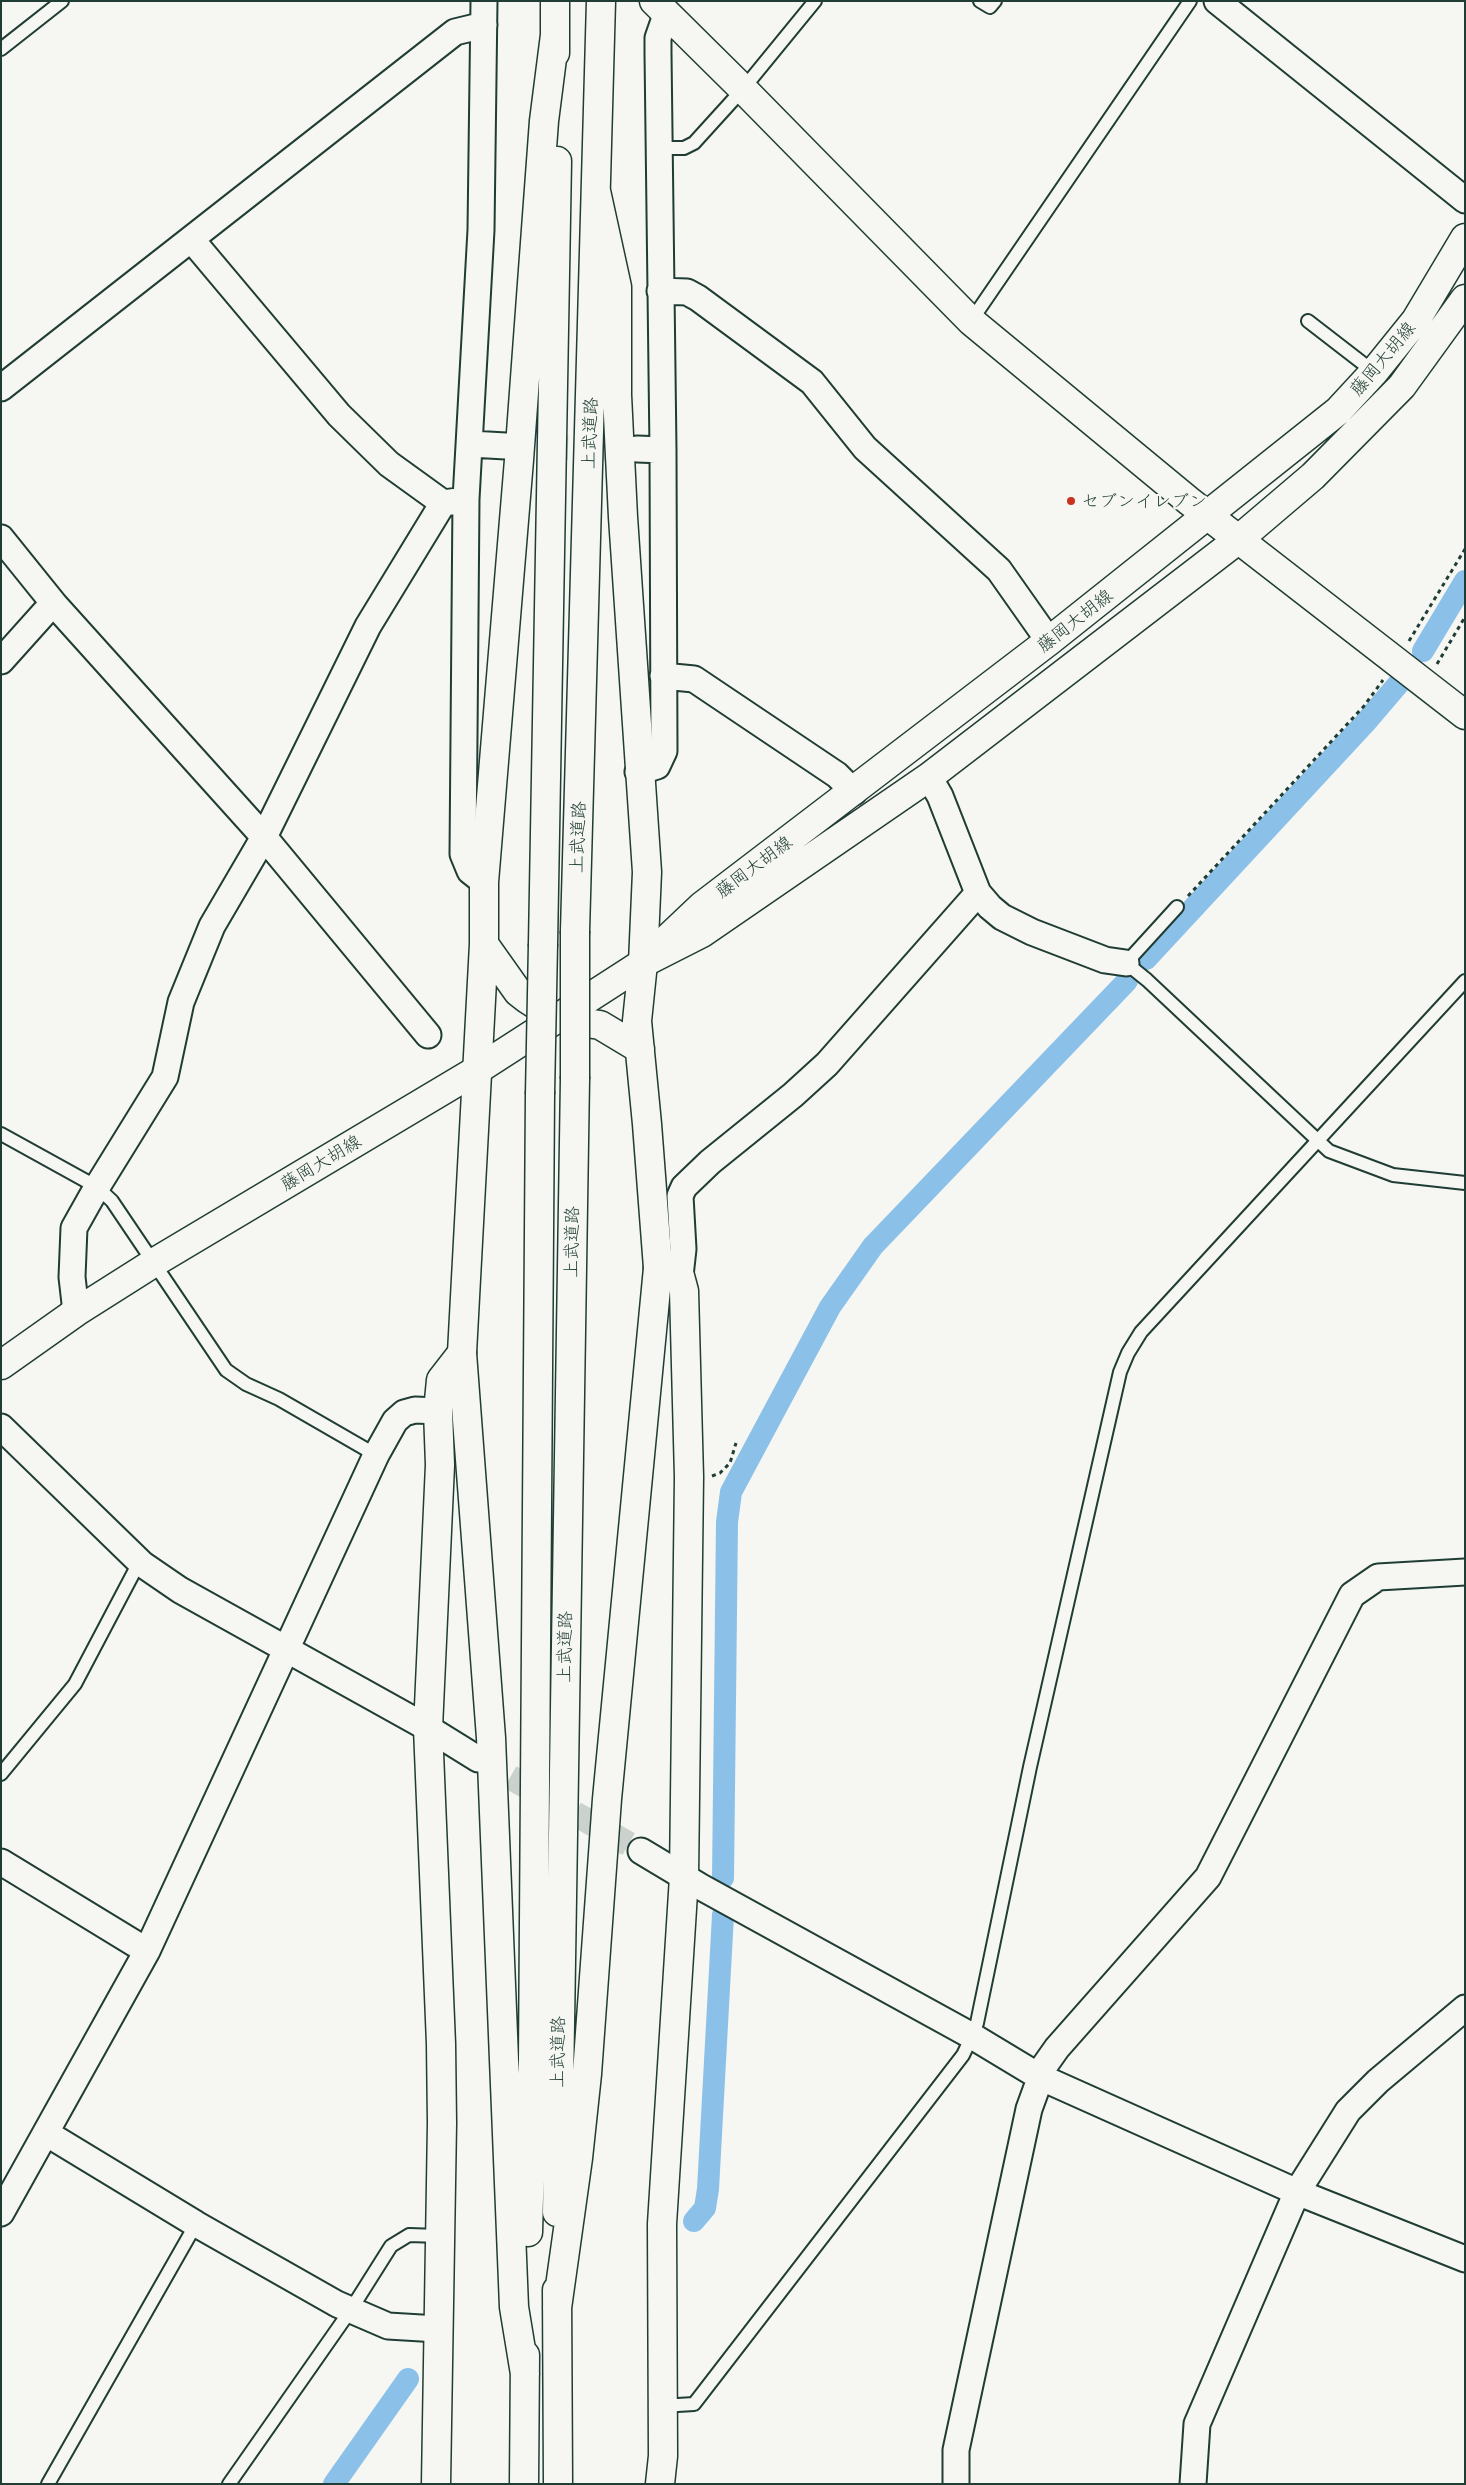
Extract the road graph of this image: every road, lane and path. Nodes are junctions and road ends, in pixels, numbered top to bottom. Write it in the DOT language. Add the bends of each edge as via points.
graph roads {
  1 [pos="62,1"];
  2 [pos="555,1"];
  3 [pos="601,1"];
  4 [pos="815,1"];
  5 [pos="980,1"];
  6 [pos="995,1"];
  7 [pos="1190,1"];
  8 [pos="1216,1"];
  9 [pos="660,8"];
  10 [pos="484,13"];
  11 [pos="555,35"];
  12 [pos="1,49"];
  13 [pos="743,89"];
  14 [pos="658,148"];
  15 [pos="596,191"];
  16 [pos="1465,200"];
  17 [pos="1465,238"];
  18 [pos="191,239"];
  19 [pos="660,291"];
  20 [pos="1465,299"];
  21 [pos="970,321"];
  22 [pos="1308,321"];
  23 [pos="1374,372"];
  24 [pos="1,388"];
  25 [pos="470,444"];
  26 [pos="506,446"];
  27 [pos="637,449"];
  28 [pos="664,450"];
  29 [pos="454,501"];
  30 [pos="1209,516"];
  31 [pos="1,538"];
  32 [pos="1239,539"];
  33 [pos="1465,549"];
  34 [pos="55,604"];
  35 [pos="1465,617"];
  36 [pos="1049,641"];
  37 [pos="1,661"];
  38 [pos="1396,662"];
  39 [pos="663,676"];
  40 [pos="1422,682"];
  41 [pos="1465,715"];
  42 [pos="638,772"];
  43 [pos="929,777"];
  44 [pos="854,792"];
  45 [pos="264,837"];
  46 [pos="484,882"];
  47 [pos="978,893"];
  48 [pos="1177,907"];
  49 [pos="484,944"];
  50 [pos="643,963"];
  51 [pos="1126,963"];
  52 [pos="1465,981"];
  53 [pos="558,1019"];
  54 [pos="428,1036"];
  55 [pos="640,1049"];
  56 [pos="477,1070"];
  57 [pos="1,1134"];
  58 [pos="1317,1140"];
  59 [pos="1465,1184"];
  60 [pos="97,1187"];
  61 [pos="155,1262"];
  62 [pos="669,1272"];
  63 [pos="76,1312"];
  64 [pos="462,1353"];
  65 [pos="1,1365"];
  66 [pos="438,1411"];
  67 [pos="1,1426"];
  68 [pos="736,1443"];
  69 [pos="376,1455"];
  70 [pos="689,1477"];
  71 [pos="142,1564"];
  72 [pos="1465,1572"];
  73 [pos="287,1650"];
  74 [pos="428,1728"];
  75 [pos="478,1759"];
  76 [pos="1,1774"];
  77 [pos="641,1851"];
  78 [pos="1,1862"];
  79 [pos="684,1877"];
  80 [pos="148,1951"];
  81 [pos="1465,2008"];
  82 [pos="972,2036"];
  83 [pos="1040,2077"];
  84 [pos="46,2133"];
  85 [pos="1297,2192"];
  86 [pos="1,2213"];
  87 [pos="196,2224"];
  88 [pos="439,2236"];
  89 [pos="1465,2259"];
  90 [pos="557,2308"];
  91 [pos="350,2311"];
  92 [pos="438,2329"];
  93 [pos="525,2374"];
  94 [pos="661,2406"];
  95 [pos="48,2484"];
  96 [pos="229,2484"];
  97 [pos="436,2484"];
  98 [pos="524,2484"];
  99 [pos="558,2484"];
  100 [pos="660,2484"];
  101 [pos="956,2484"];
  102 [pos="1193,2484"];
  1 -- 12 [label="lane"];
  2 -- 11 [label="main road, 上武道路"];
  3 -- 15 [label="main road, 上武道路"];
  4 -- 13 [label="lane"];
  5 -- 6 [label="lane" via="990,7"];
  7 -- 21 [label="lane"];
  8 -- 16 [label="street"];
  9 -- 13 [label="main road"];
  9 -- 14 [label="street"];
  10 -- 18 [label="street" via="455,32"];
  10 -- 25 [label="street" via="482,230"];
  11 -- 46 [label="main road" via="544,121"];
  11 -- 93 [label="main road, 上武道路, bridge" via="558,191 540,1094 533,2059"];
  13 -- 14 [label="lane" via="694,143 684,148"];
  13 -- 21 [label="main road"];
  14 -- 19 [label="street"];
  15 -- 42 [label="main road" via="617,287 617,395"];
  15 -- 90 [label="main road, 上武道路, bridge" via="575,931"];
  17 -- 23 [label="main road, 藤岡大胡線" via="1416,320"];
  18 -- 24 [label="street"];
  18 -- 29 [label="street" via="340,415 389,464"];
  19 -- 28 [label="street"];
  19 -- 36 [label="street" via="687,292 698,298 812,382 865,448 999,570"];
  20 -- 32 [label="main road, 藤岡大胡線" via="1402,386 1313,476"];
  21 -- 30 [label="main road"];
  22 -- 23 [label="lane"];
  23 -- 30 [label="main road, 藤岡大胡線" via="1338,411"];
  25 -- 26 [label="street"];
  25 -- 29 [label="street"];
  27 -- 28 [label="street"];
  28 -- 39 [label="street"];
  29 -- 45 [label="street" via="368,626"];
  29 -- 46 [label="street" via="463,854 470,871"];
  30 -- 32 [label="main road"];
  30 -- 36 [label="main road, 藤岡大胡線"];
  31 -- 34 [label="street"];
  32 -- 38 [label="main road"];
  32 -- 43 [label="main road, 藤岡大胡線"];
  33 -- 38 [label="path"];
  34 -- 37 [label="street"];
  34 -- 45 [label="street"];
  35 -- 40 [label="path" via="1437,665"];
  36 -- 44 [label="main road, 藤岡大胡線"];
  38 -- 40 [label="main road"];
  38 -- 48 [label="path" via="1364,706"];
  39 -- 42 [label="street" via="664,751 657,766"];
  39 -- 44 [label="street" via="694,679 838,776"];
  40 -- 41 [label="main road"];
  42 -- 50 [label="main road" via="647,872"];
  43 -- 47 [label="street" via="940,796"];
  43 -- 50 [label="main road, 藤岡大胡線" via="702,933"];
  44 -- 50 [label="main road, 藤岡大胡線" via="702,906"];
  45 -- 54 [label="street"];
  45 -- 60 [label="street" via="212,926 181,1002 165,1077"];
  46 -- 49 [label="main road"];
  47 -- 51 [label="street" via="990,907 1014,924 1105,960"];
  47 -- 62 [label="street" via="827,1064 684,1187 680,1196 683,1249"];
  48 -- 51 [label="lane"];
  49 -- 53 [label="main road" via="518,992"];
  49 -- 56 [label="main road"];
  50 -- 53 [label="main road, 藤岡大胡線"];
  50 -- 55 [label="main road" via="636,1021"];
  51 -- 58 [label="lane"];
  52 -- 58 [label="lane"];
  53 -- 55 [label="main road" via="600,1025"];
  53 -- 56 [label="main road, 藤岡大胡線"];
  55 -- 62 [label="main road"];
  56 -- 61 [label="main road, 藤岡大胡線"];
  56 -- 64 [label="main road"];
  57 -- 60 [label="lane"];
  58 -- 59 [label="lane" via="1328,1150 1393,1175"];
  58 -- 82 [label="lane" via="1141,1332 1120,1372"];
  60 -- 61 [label="lane" via="112,1201"];
  60 -- 63 [label="street" via="74,1228 72,1277"];
  61 -- 63 [label="main road, 藤岡大胡線"];
  61 -- 69 [label="lane" via="226,1370"];
  62 -- 70 [label="main road" via="684,1291"];
  62 -- 90 [label="main road" via="607,1799 587,2074"];
  63 -- 65 [label="main road, 藤岡大胡線"];
  64 -- 66 [label="main road" via="441,1380"];
  64 -- 93 [label="main road" via="491,1738 514,2307"];
  66 -- 69 [label="street" via="404,1413 395,1421"];
  66 -- 74 [label="main road" via="440,1465"];
  67 -- 71 [label="street"];
  68 -- 70 [label="path" via="730,1463 720,1473 711,1477"];
  69 -- 73 [label="street"];
  70 -- 79 [label="main road"];
  71 -- 73 [label="street" via="180,1590"];
  71 -- 76 [label="lane" via="134,1572 75,1684"];
  72 -- 83 [label="street" via="1378,1577 1352,1595 1208,1877 1056,2048"];
  73 -- 74 [label="street"];
  73 -- 80 [label="street"];
  74 -- 75 [label="street"];
  74 -- 88 [label="main road" via="441,2044"];
  77 -- 79 [label="street"];
  78 -- 80 [label="street"];
  79 -- 82 [label="street"];
  79 -- 94 [label="main road" via="662,2224"];
  80 -- 84 [label="street"];
  81 -- 85 [label="street" via="1348,2111"];
  82 -- 83 [label="street"];
  82 -- 94 [label="lane" via="963,2055 694,2404"];
  83 -- 85 [label="street"];
  83 -- 101 [label="street" via="1029,2109 956,2450"];
  84 -- 86 [label="street"];
  84 -- 87 [label="street"];
  85 -- 89 [label="street"];
  85 -- 102 [label="street" via="1197,2424"];
  87 -- 91 [label="street"];
  87 -- 95 [label="lane"];
  88 -- 91 [label="lane" via="409,2235 390,2246"];
  88 -- 92 [label="main road"];
  90 -- 99 [label="main road, 上武道路"];
  91 -- 92 [label="street" via="388,2326"];
  91 -- 96 [label="lane"];
  92 -- 97 [label="main road"];
  93 -- 98 [label="main road, 上武道路"];
  94 -- 100 [label="main road" via="663,2456"];
}
